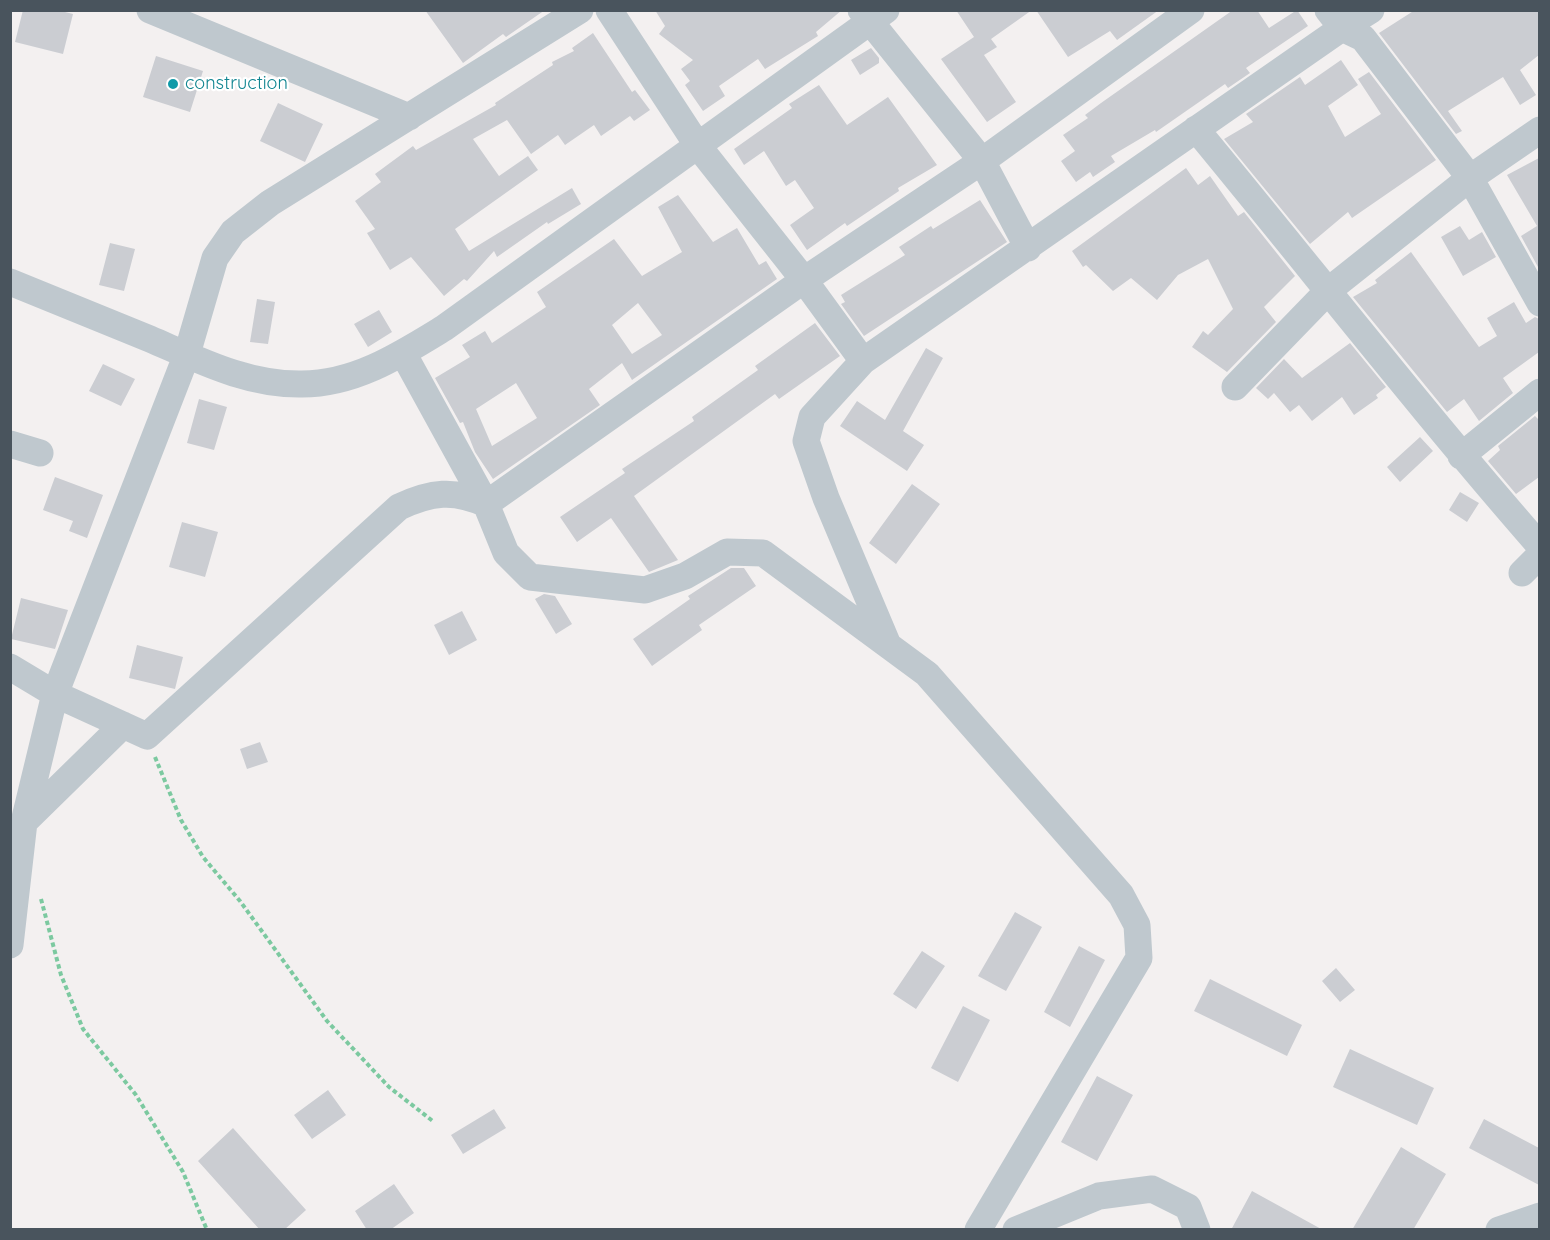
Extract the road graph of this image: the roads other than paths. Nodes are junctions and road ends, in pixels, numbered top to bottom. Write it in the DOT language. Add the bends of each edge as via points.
graph roads {
  1 [pos="150,10"];
  2 [pos="580,10"];
  3 [pos="609,10"];
  4 [pos="1191,10"];
  5 [pos="1371,10"];
  6 [pos="872,15"];
  7 [pos="1335,19"];
  8 [pos="409,117"];
  9 [pos="1196,129"];
  10 [pos="1539,130"];
  11 [pos="698,146"];
  12 [pos="982,162"];
  13 [pos="1470,178"];
  14 [pos="1028,248"];
  15 [pos="804,280"];
  16 [pos="10,282"];
  17 [pos="1329,290"];
  18 [pos="1539,303"];
  19 [pos="403,353"];
  20 [pos="186,354"];
  21 [pos="863,361"];
  22 [pos="1235,387"];
  23 [pos="1539,392"];
  24 [pos="10,444"];
  25 [pos="40,453"];
  26 [pos="1461,456"];
  27 [pos="486,504"];
  28 [pos="1539,546"];
  29 [pos="888,645"];
  30 [pos="10,667"];
  31 [pos="55,694"];
  32 [pos="123,725"];
  33 [pos="17,829"];
  34 [pos="10,945"];
  35 [pos="1539,1216"];
  36 [pos="978,1230"];
  37 [pos="1016,1230"];
  38 [pos="1197,1230"];
  39 [pos="1499,1230"];
  1 -- 8 [label="street"];
  2 -- 8 [label="street"];
  3 -- 11 [label="street"];
  4 -- 12 [label="street"];
  5 -- 7 [label="street"];
  6 -- 11 [label="street"];
  6 -- 12 [label="street"];
  7 -- 9 [label="street"];
  7 -- 13 [label="street" via="1363,38"];
  8 -- 20 [label="street" via="270,203 233,232 215,258"];
  9 -- 14 [label="street"];
  9 -- 17 [label="street"];
  10 -- 13 [label="street"];
  11 -- 15 [label="street"];
  11 -- 19 [label="street" via="444,328"];
  12 -- 14 [label="street"];
  12 -- 15 [label="street"];
  13 -- 17 [label="street"];
  13 -- 18 [label="street"];
  14 -- 21 [label="street"];
  15 -- 21 [label="street"];
  15 -- 27 [label="street"];
  16 -- 20 [label="street"];
  17 -- 22 [label="street"];
  17 -- 26 [label="street"];
  19 -- 20 [label="street" via="349,376 304,384 263,382"];
  19 -- 27 [label="street"];
  20 -- 31 [label="street"];
  21 -- 29 [label="street" via="812,417 806,441"];
  23 -- 26 [label="street"];
  24 -- 25 [label="street"];
  26 -- 28 [label="street"];
  27 -- 29 [label="street" via="506,553 530,577 645,590 685,576 727,552 763,553"];
  27 -- 32 [label="street" via="465,495 425,495 399,507 147,736"];
  29 -- 36 [label="street" via="948,695 1121,895 1137,925 1139,958"];
  30 -- 31 [label="street"];
  31 -- 32 [label="street"];
  31 -- 33 [label="street"];
  32 -- 33 [label="street"];
  33 -- 34 [label="street"];
  35 -- 39 [label="street"];
  37 -- 38 [label="street" via="1099,1196 1152,1189 1188,1207"];
}
